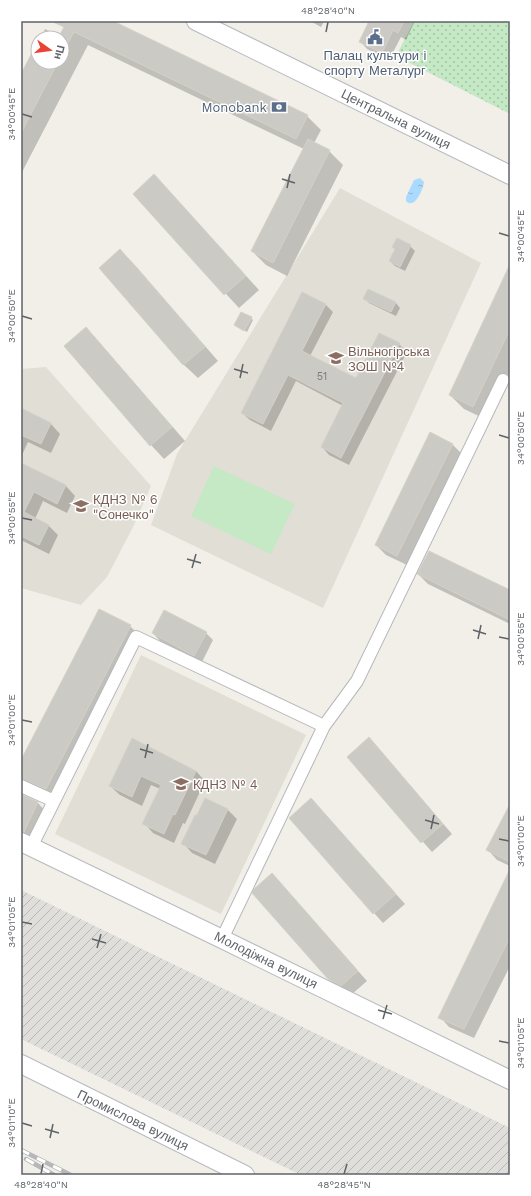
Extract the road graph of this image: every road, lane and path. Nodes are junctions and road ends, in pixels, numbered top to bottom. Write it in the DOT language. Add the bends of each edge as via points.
graph roads {
  1 [pos="196,21"];
  2 [pos="510,175"];
  3 [pos="503,380"];
  4 [pos="324,726"];
  5 [pos="21,786"];
  6 [pos="54,801"];
  7 [pos="26,844"];
  8 [pos="222,939"];
  9 [pos="21,1064"];
  10 [pos="510,1080"];
  11 [pos="245,1175"];
  1 -- 2 [label="street, Центральна вулиця"];
  3 -- 4 [label="street" via="357,681"];
  4 -- 6 [label="street" via="136,637"];
  4 -- 8 [label="street"];
  5 -- 6 [label="street"];
  6 -- 7 [label="street"];
  7 -- 8 [label="street, Молодіжна вулиця"];
  8 -- 10 [label="street, Молодіжна вулиця"];
  9 -- 11 [label="street, Промислова вулиця"];
}
